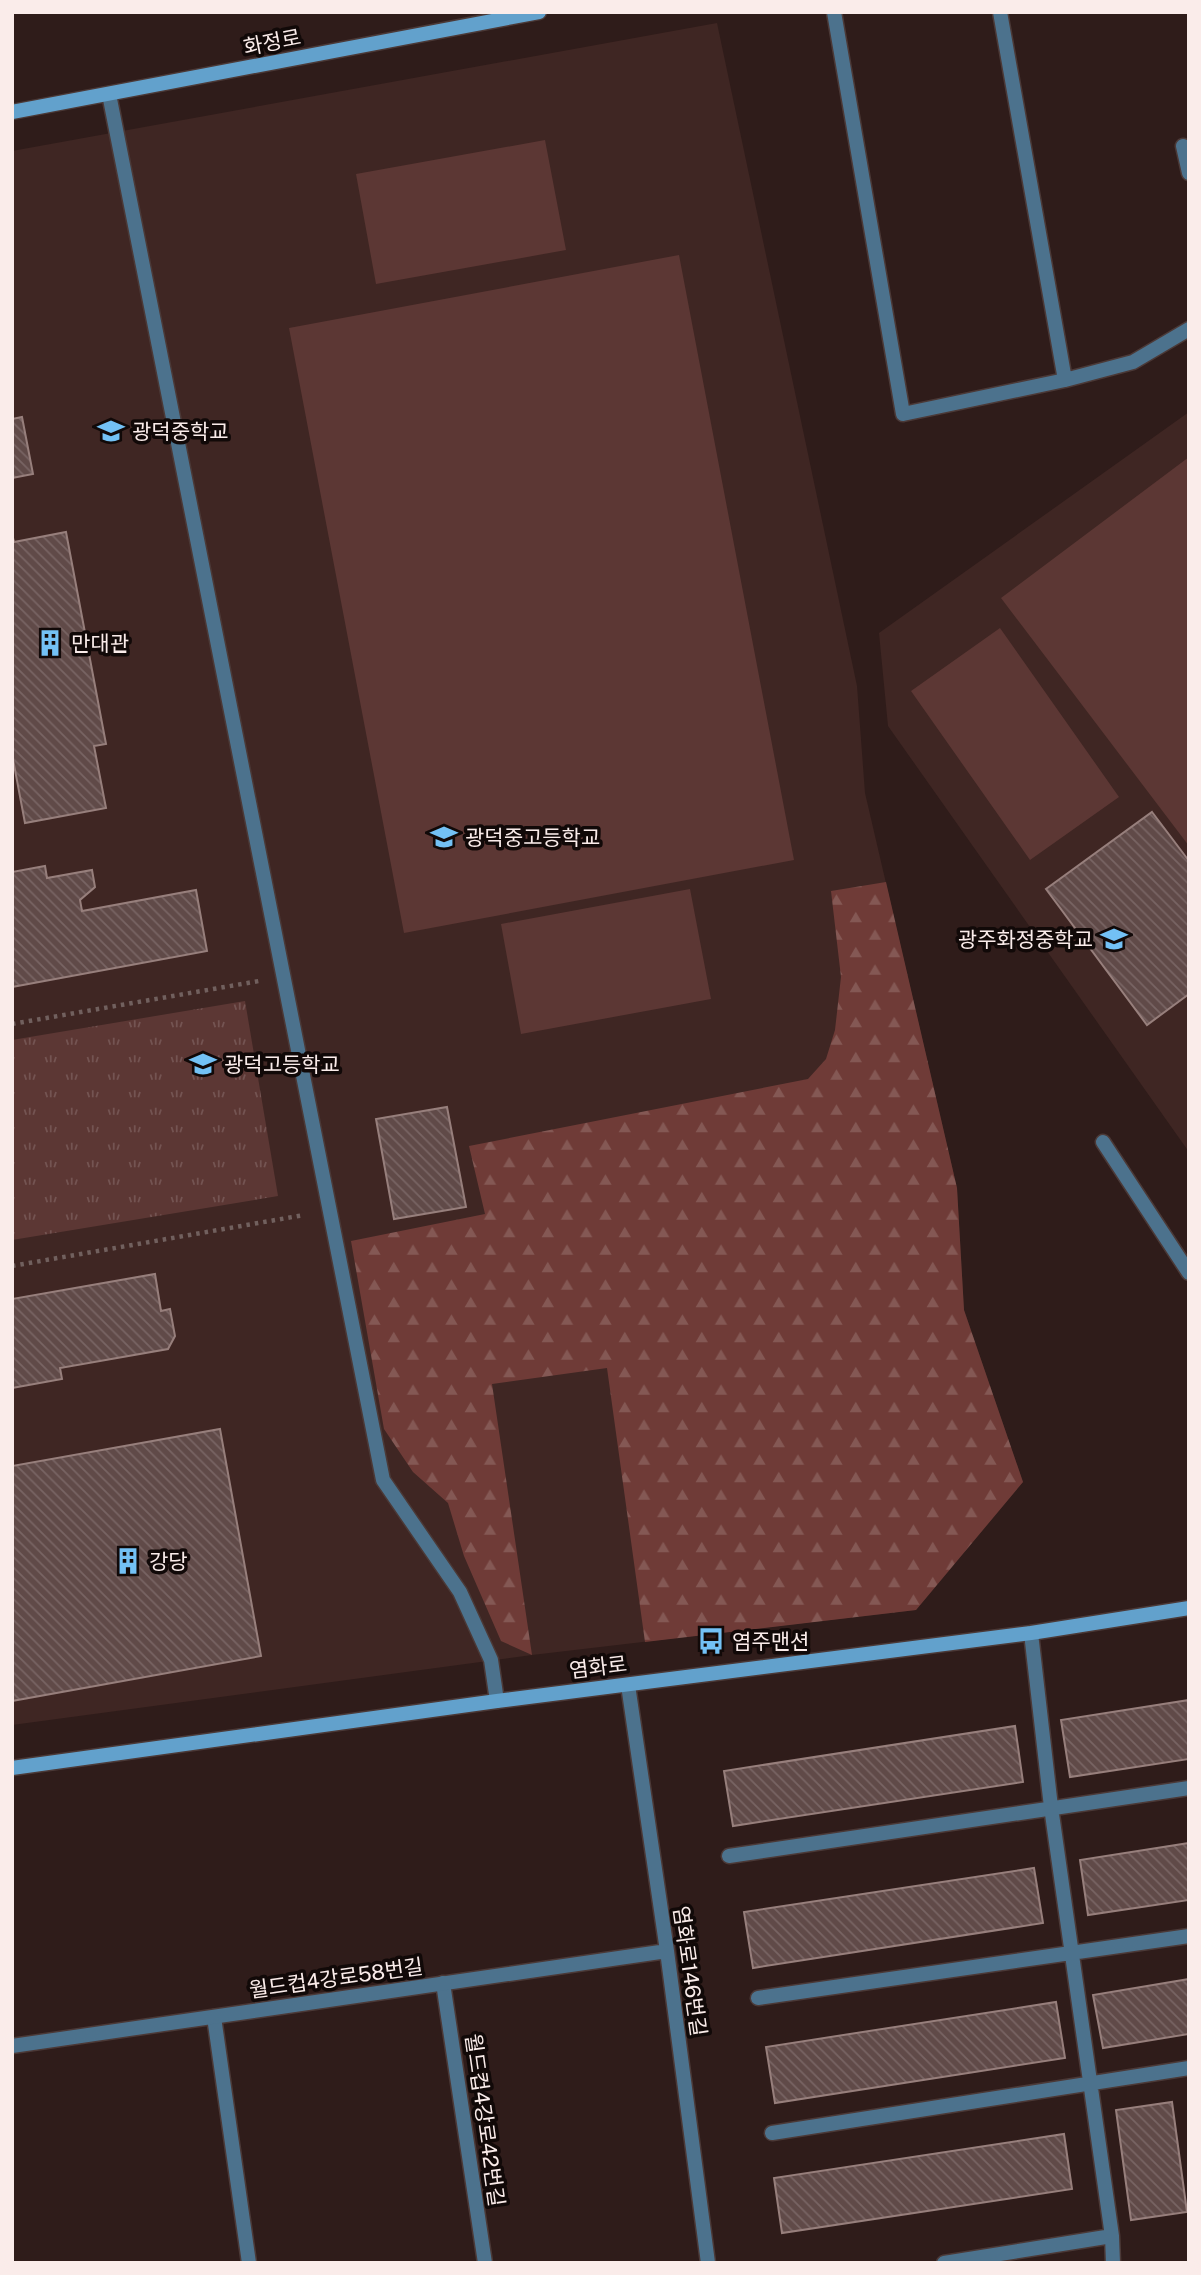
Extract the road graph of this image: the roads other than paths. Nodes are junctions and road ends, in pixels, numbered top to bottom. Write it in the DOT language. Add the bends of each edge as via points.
graph roads {
  1 [pos="539,12"];
  2 [pos="834,12"];
  3 [pos="1000,12"];
  4 [pos="109,94"];
  5 [pos="12,112"];
  6 [pos="1184,146"];
  7 [pos="1189,173"];
  8 [pos="1189,329"];
  9 [pos="1065,380"];
  10 [pos="1103,1142"];
  11 [pos="1189,1273"];
  12 [pos="1189,1608"];
  13 [pos="1031,1633"];
  14 [pos="628,1685"];
  15 [pos="497,1701"];
  16 [pos="12,1768"];
  17 [pos="1189,1788"];
  18 [pos="1051,1807"];
  19 [pos="729,1856"];
  20 [pos="1189,1936"];
  21 [pos="667,1951"];
  22 [pos="1072,1953"];
  23 [pos="443,1983"];
  24 [pos="758,1998"];
  25 [pos="214,2017"];
  26 [pos="12,2046"];
  27 [pos="1189,2068"];
  28 [pos="1090,2083"];
  29 [pos="772,2133"];
  30 [pos="1112,2236"];
  31 [pos="249,2263"];
  32 [pos="485,2263"];
  33 [pos="708,2263"];
  34 [pos="944,2263"];
  35 [pos="1113,2263"];
  1 -- 4 [label="street, 화정로"];
  2 -- 9 [label="street" via="903,414"];
  3 -- 9 [label="street"];
  4 -- 5 [label="street, 화정로"];
  4 -- 15 [label="street" via="383,1480 460,1592 491,1660"];
  6 -- 7 [label="street"];
  8 -- 9 [label="street" via="1132,362"];
  10 -- 11 [label="street"];
  12 -- 13 [label="street, 염화로"];
  13 -- 14 [label="street, 염화로"];
  13 -- 18 [label="street"];
  14 -- 15 [label="street, 염화로"];
  14 -- 21 [label="street, 염화로146번길"];
  15 -- 16 [label="street, 염화로"];
  17 -- 18 [label="street"];
  18 -- 19 [label="street"];
  18 -- 22 [label="street"];
  20 -- 22 [label="street"];
  21 -- 23 [label="street, 월드컵4강로58번길"];
  21 -- 33 [label="street, 염화로146번길"];
  22 -- 24 [label="street"];
  22 -- 28 [label="street"];
  23 -- 25 [label="street, 월드컵4강로58번길"];
  23 -- 32 [label="street, 월드컵4강로42번길"];
  25 -- 26 [label="street, 월드컵4강로58번길"];
  25 -- 31 [label="street"];
  27 -- 28 [label="street"];
  28 -- 29 [label="street"];
  28 -- 30 [label="street"];
  30 -- 34 [label="street"];
  30 -- 35 [label="street"];
}
